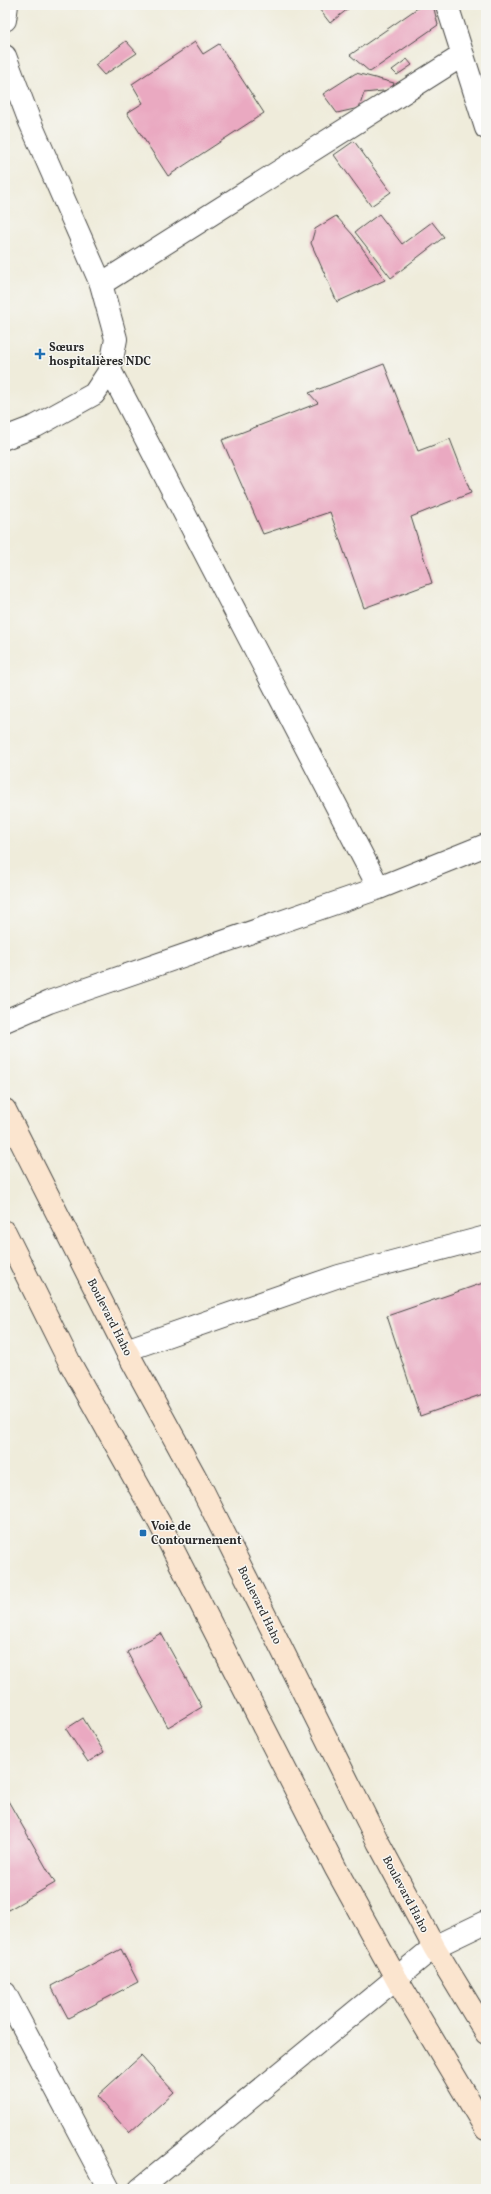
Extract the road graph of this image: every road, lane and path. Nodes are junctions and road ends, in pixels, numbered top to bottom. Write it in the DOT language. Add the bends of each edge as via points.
graph roads {
  1 [pos="8,5"];
  2 [pos="447,5"];
  3 [pos="5,20"];
  4 [pos="463,55"];
  5 [pos="5,56"];
  6 [pos="486,128"];
  7 [pos="101,284"];
  8 [pos="110,370"];
  9 [pos="5,438"];
  10 [pos="486,845"];
  11 [pos="379,888"];
  12 [pos="5,1021"];
  13 [pos="5,1110"];
  14 [pos="5,1232"];
  15 [pos="486,1237"];
  16 [pos="126,1350"];
  17 [pos="486,1922"];
  18 [pos="434,1947"];
  19 [pos="396,1978"];
  20 [pos="5,1993"];
  21 [pos="486,2033"];
  22 [pos="485,2124"];
  23 [pos="109,2189"];
  24 [pos="140,2189"];
  1 -- 3 [label="street"];
  2 -- 4 [label="street"];
  4 -- 6 [label="street"];
  4 -- 7 [label="street"];
  5 -- 7 [label="street" via="32,129"];
  7 -- 8 [label="street" via="116,339"];
  8 -- 9 [label="street" via="94,394 36,426"];
  8 -- 11 [label="street"];
  10 -- 11 [label="street"];
  11 -- 12 [label="street" via="49,1002"];
  13 -- 16 [label="main road, Boulevard Haho"];
  14 -- 19 [label="main road" via="70,1364 160,1524 336,1869"];
  15 -- 16 [label="street" via="339,1276"];
  16 -- 18 [label="main road, Boulevard Haho" via="203,1491 378,1842"];
  17 -- 18 [label="street"];
  18 -- 19 [label="street"];
  18 -- 21 [label="main road, Boulevard Haho"];
  19 -- 22 [label="main road"];
  19 -- 24 [label="street"];
  20 -- 23 [label="street"];
}
